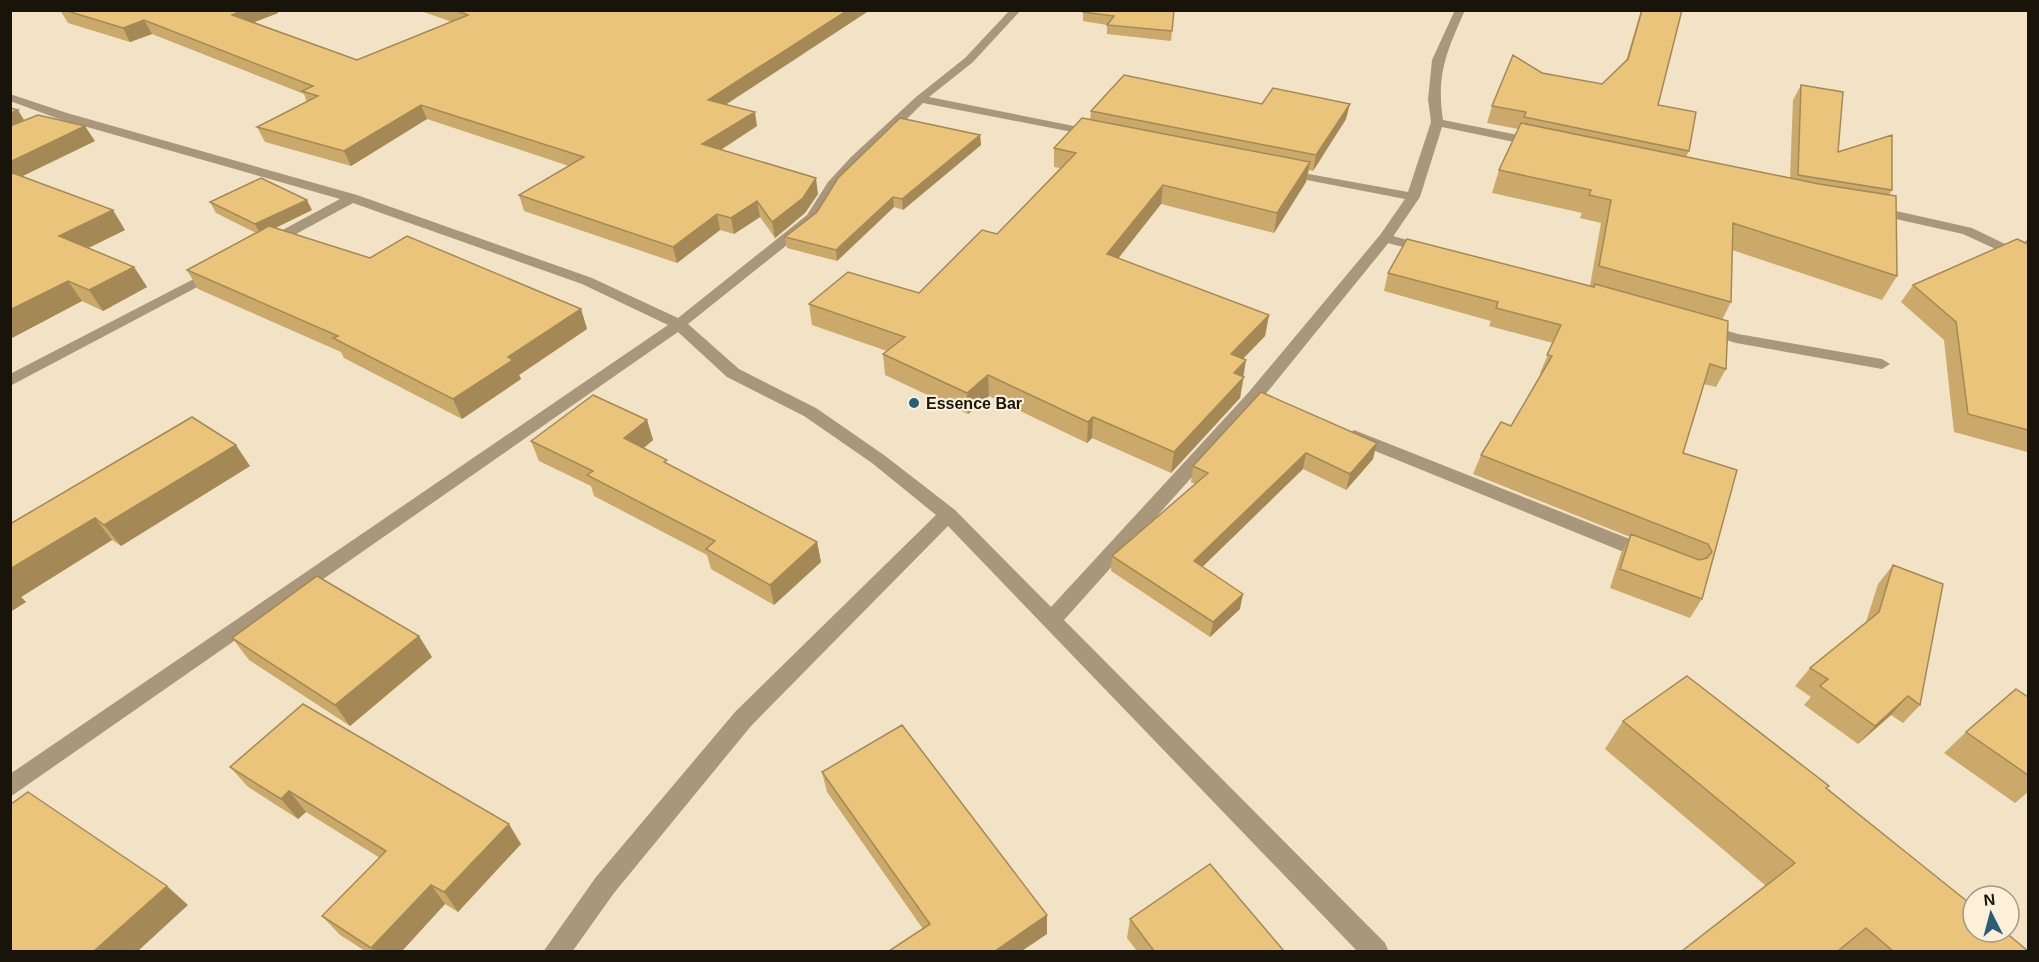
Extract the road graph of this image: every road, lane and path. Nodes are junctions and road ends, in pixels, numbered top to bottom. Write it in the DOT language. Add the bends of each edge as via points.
graph roads {
  1 [pos="1016,10"];
  2 [pos="1460,10"];
  3 [pos="10,97"];
  4 [pos="920,99"];
  5 [pos="63,116"];
  6 [pos="1437,122"];
  7 [pos="42,126"];
  8 [pos="1111,137"];
  9 [pos="1554,147"];
  10 [pos="1274,169"];
  11 [pos="1413,196"];
  12 [pos="352,198"];
  13 [pos="1861,208"];
  14 [pos="1384,238"];
  15 [pos="259,248"];
  16 [pos="1441,253"];
  17 [pos="2028,260"];
  18 [pos="228,265"];
  19 [pos="679,324"];
  20 [pos="1690,325"];
  21 [pos="1882,364"];
  22 [pos="10,381"];
  23 [pos="1254,397"];
  24 [pos="1277,406"];
  25 [pos="1332,428"];
  26 [pos="948,515"];
  27 [pos="1666,561"];
  28 [pos="1052,620"];
  29 [pos="10,787"];
  30 [pos="556,951"];
  31 [pos="1376,951"];
  1 -- 4 [label="street" via="969,60"];
  2 -- 6 [label="street" via="1438,60 1434,99"];
  3 -- 5 [label="street"];
  4 -- 8 [label="street"];
  4 -- 19 [label="street" via="856,160 812,218"];
  5 -- 7 [label="street"];
  5 -- 12 [label="street"];
  6 -- 9 [label="street"];
  6 -- 11 [label="street"];
  10 -- 11 [label="street"];
  11 -- 14 [label="street"];
  12 -- 15 [label="street"];
  12 -- 19 [label="street" via="587,281"];
  13 -- 17 [label="street" via="1967,231"];
  14 -- 16 [label="street"];
  14 -- 23 [label="street"];
  18 -- 22 [label="street"];
  19 -- 26 [label="street" via="733,373 810,412 878,459"];
  19 -- 29 [label="street"];
  20 -- 21 [label="street" via="1736,338"];
  23 -- 24 [label="street"];
  23 -- 28 [label="street"];
  25 -- 27 [label="street"];
  26 -- 28 [label="street"];
  26 -- 30 [label="street" via="743,719 605,885"];
  28 -- 31 [label="street"];
}
